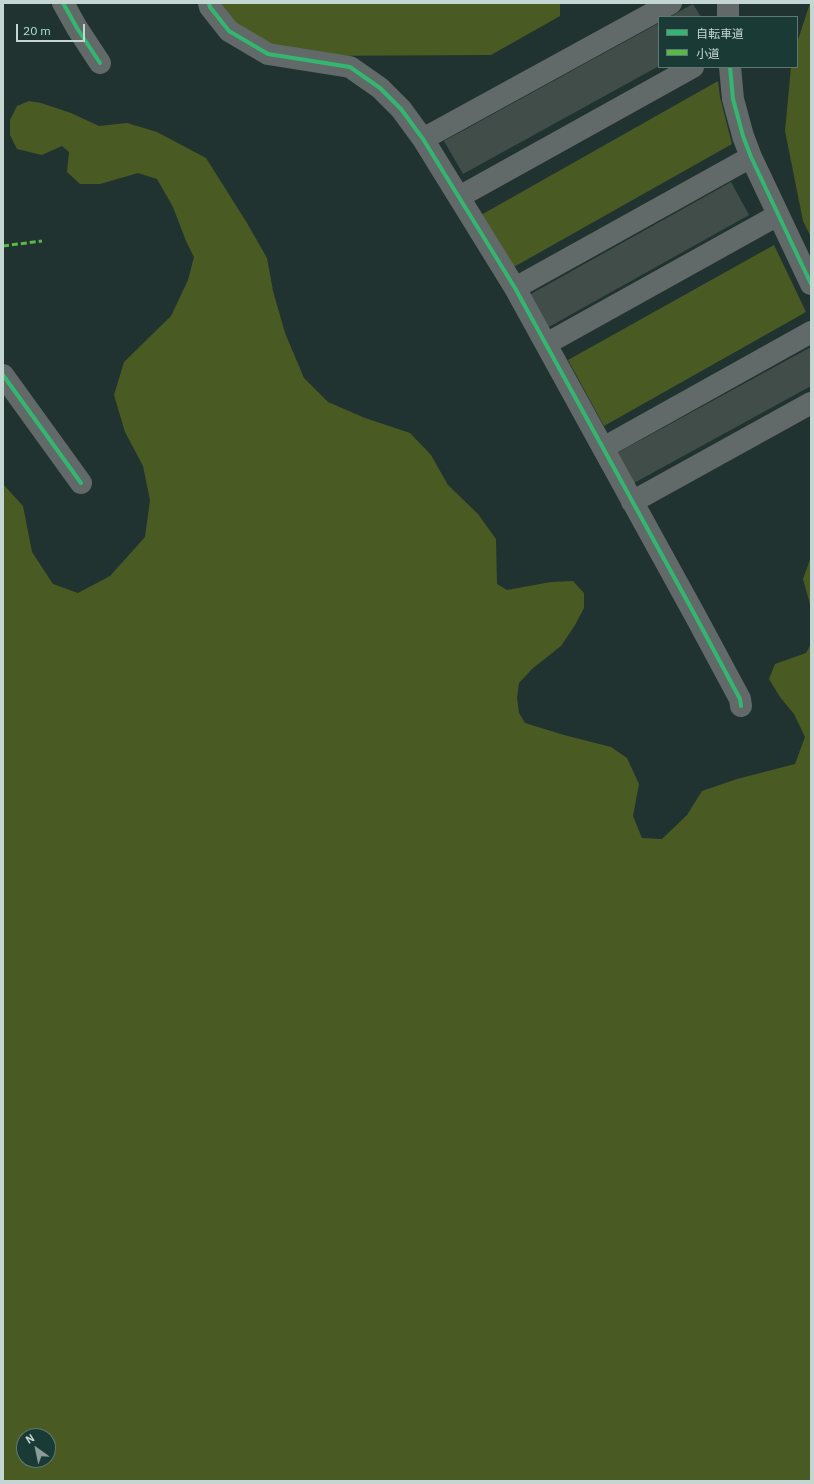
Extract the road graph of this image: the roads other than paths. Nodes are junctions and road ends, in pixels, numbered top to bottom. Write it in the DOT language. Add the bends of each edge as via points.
graph roads {
  1 [pos="63,3"];
  2 [pos="209,3"];
  3 [pos="671,3"];
  4 [pos="728,3"];
  5 [pos="728,16"];
  6 [pos="100,63"];
  7 [pos="691,68"];
  8 [pos="730,68"];
  9 [pos="423,139"];
  10 [pos="751,157"];
  11 [pos="459,197"];
  12 [pos="778,215"];
  13 [pos="811,284"];
  14 [pos="515,288"];
  15 [pos="811,332"];
  16 [pos="546,344"];
  17 [pos="3,375"];
  18 [pos="811,403"];
  19 [pos="603,448"];
  20 [pos="81,483"];
  21 [pos="632,502"];
  22 [pos="741,706"];
  1 -- 6 [label="street" via="76,28"];
  2 -- 9 [label="street" via="229,31 268,54 350,67 380,88 401,109"];
  3 -- 9 [label="street"];
  4 -- 5 [label="street"];
  7 -- 11 [label="street"];
  8 -- 10 [label="street" via="738,120"];
  9 -- 11 [label="street"];
  10 -- 12 [label="street"];
  10 -- 14 [label="street"];
  11 -- 14 [label="street"];
  12 -- 13 [label="street"];
  12 -- 16 [label="street"];
  14 -- 16 [label="street"];
  15 -- 19 [label="street"];
  16 -- 19 [label="street"];
  17 -- 20 [label="street"];
  18 -- 21 [label="street"];
  19 -- 21 [label="street"];
  21 -- 22 [label="street" via="740,699"];
}
